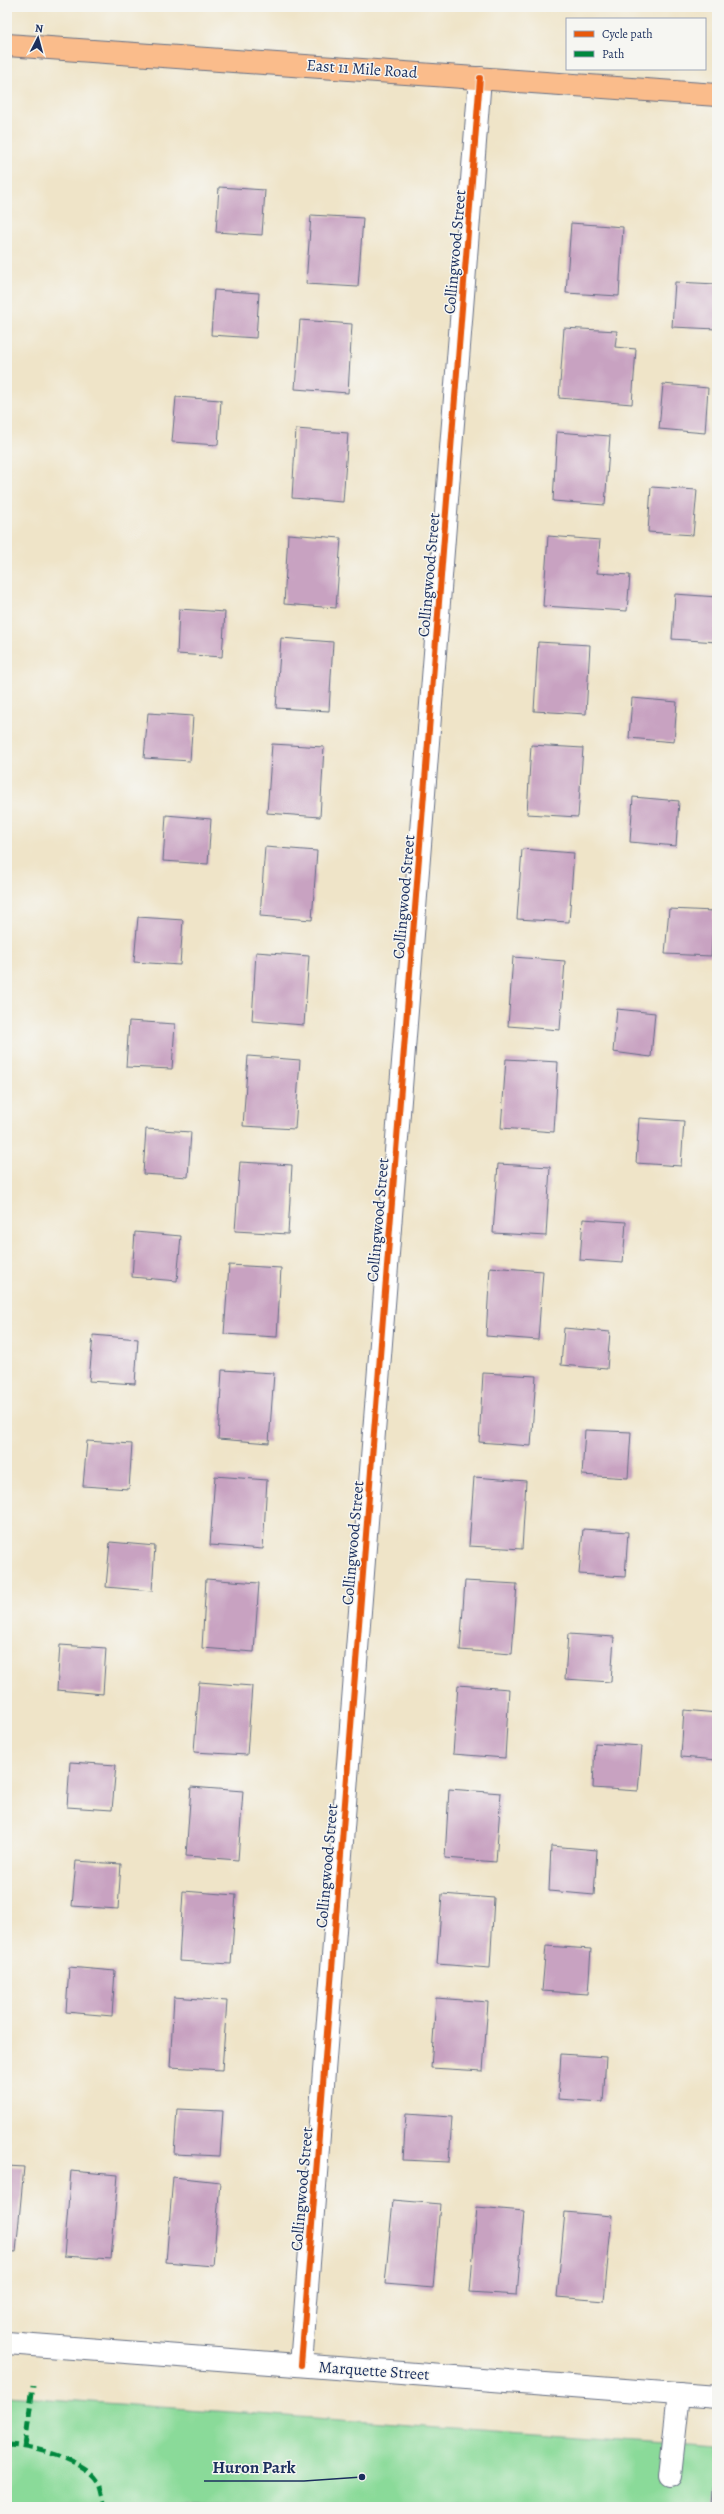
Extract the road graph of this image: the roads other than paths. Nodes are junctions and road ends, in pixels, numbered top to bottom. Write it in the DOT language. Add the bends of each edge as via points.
graph roads {
  1 [pos="7,45"];
  2 [pos="480,78"];
  3 [pos="717,95"];
  4 [pos="7,2343"];
  5 [pos="301,2365"];
  6 [pos="679,2394"];
  7 [pos="717,2397"];
  8 [pos="670,2476"];
  1 -- 2 [label="main road, East 11 Mile Road"];
  2 -- 3 [label="main road, East 11 Mile Road"];
  2 -- 5 [label="street, Collingwood Street"];
  4 -- 5 [label="street, Marquette Street"];
  5 -- 6 [label="street, Marquette Street"];
  6 -- 7 [label="street, Marquette Street"];
  6 -- 8 [label="street"];
}
